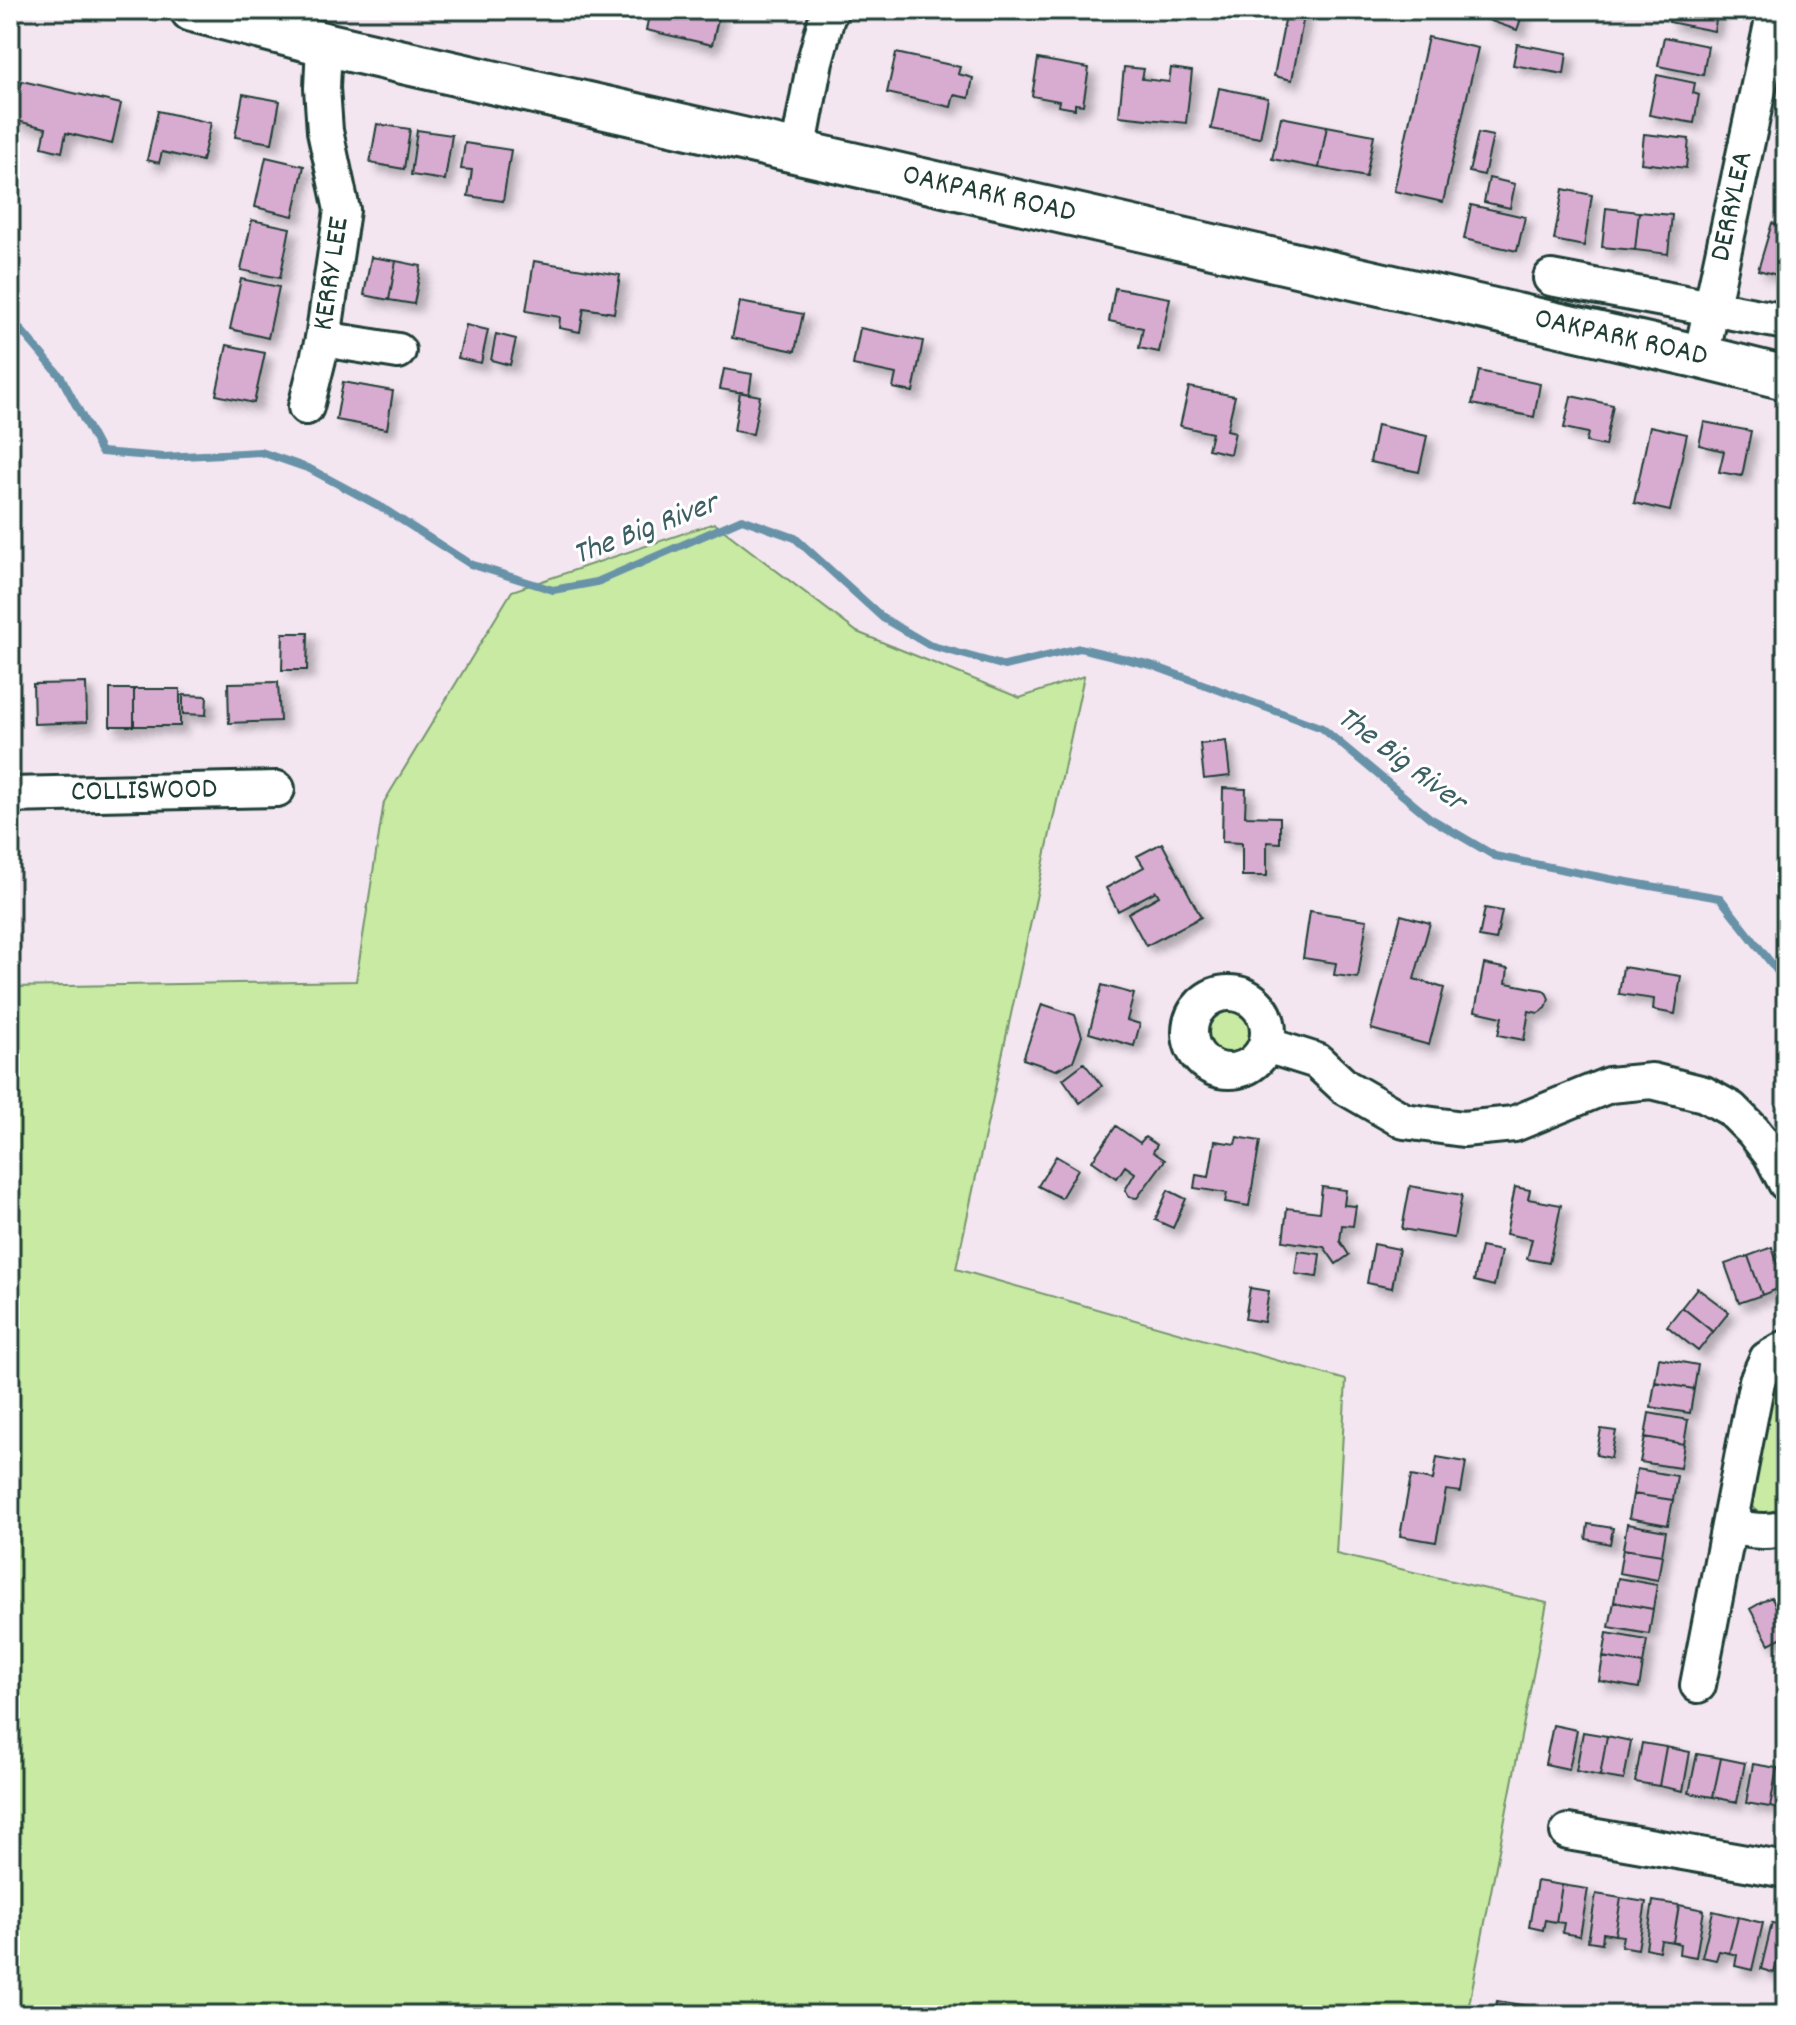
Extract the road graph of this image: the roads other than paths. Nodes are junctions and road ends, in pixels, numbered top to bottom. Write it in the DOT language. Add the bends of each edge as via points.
graph roads {
  1 [pos="192,10"];
  2 [pos="831,10"];
  3 [pos="1775,10"];
  4 [pos="324,44"];
  5 [pos="798,152"];
  6 [pos="1551,278"];
  7 [pos="1711,309"];
  8 [pos="1786,322"];
  9 [pos="323,339"];
  10 [pos="398,351"];
  11 [pos="1701,357"];
  12 [pos="1786,378"];
  13 [pos="306,407"];
  14 [pos="277,789"];
  15 [pos="10,795"];
  16 [pos="1266,1045"];
  17 [pos="1786,1183"];
  18 [pos="1786,1348"];
  19 [pos="1730,1526"];
  20 [pos="1786,1526"];
  21 [pos="1698,1685"];
  22 [pos="1568,1832"];
  23 [pos="1786,1870"];
  1 -- 4 [label="main road, OAKPARK ROAD"];
  2 -- 5 [label="street" via="815,61"];
  3 -- 7 [label="street, DERRYLEA"];
  4 -- 5 [label="main road, OAKPARK ROAD"];
  4 -- 9 [label="street, KERRY LEE" via="325,131 342,210"];
  5 -- 11 [label="main road, OAKPARK ROAD"];
  6 -- 7 [label="street"];
  7 -- 8 [label="street"];
  7 -- 11 [label="street, DERRYLEA"];
  9 -- 10 [label="street"];
  9 -- 13 [label="street, KERRY LEE"];
  11 -- 12 [label="main road, OAKPARK ROAD"];
  14 -- 15 [label="street, COLLISWOOD"];
  16 -- 17 [label="street" via="1317,1061 1345,1087 1404,1121 1463,1129 1514,1124 1609,1085 1652,1081 1704,1094 1731,1109 1753,1131"];
  18 -- 19 [label="street" via="1767,1359 1757,1381"];
  19 -- 20 [label="street"];
  19 -- 21 [label="street"];
  22 -- 23 [label="street"];
}
